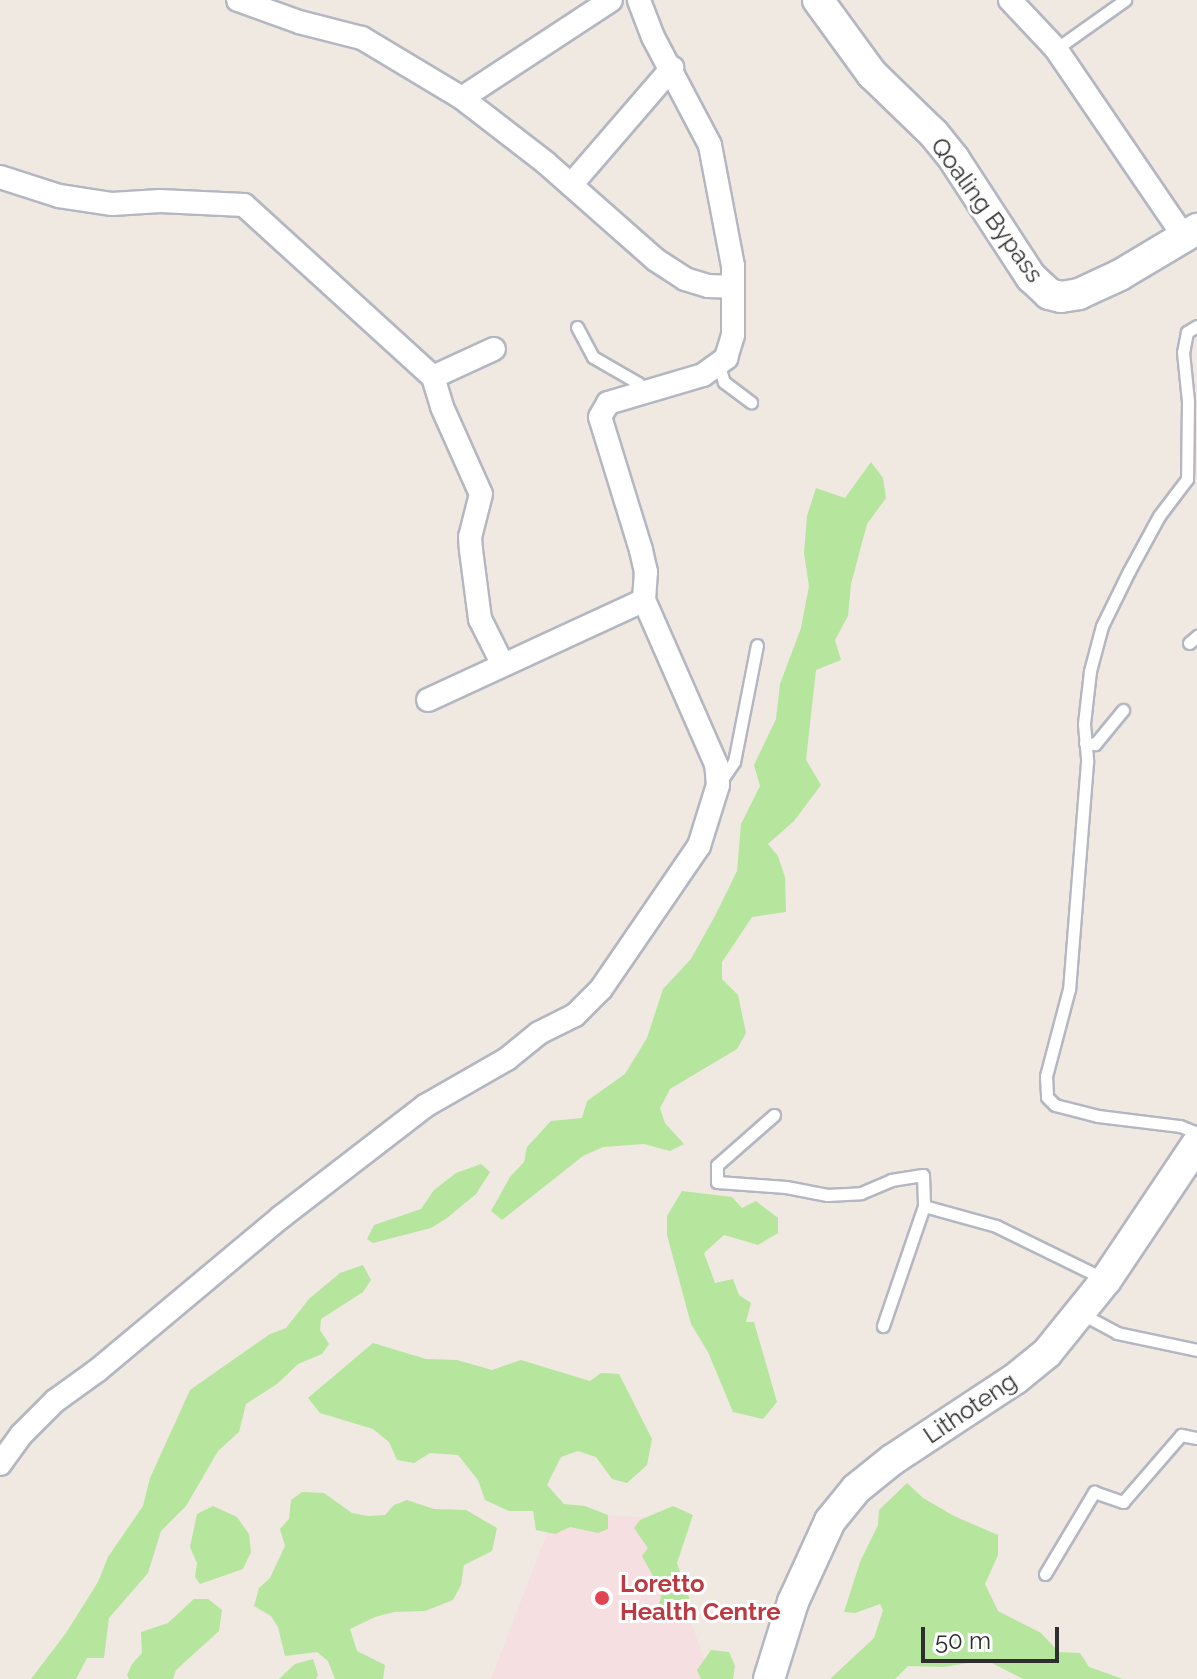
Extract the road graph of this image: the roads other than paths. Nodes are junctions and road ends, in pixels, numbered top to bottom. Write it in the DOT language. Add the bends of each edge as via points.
graph roads {
  1 [pos="238,0"];
  2 [pos="611,0"];
  3 [pos="639,0"];
  4 [pos="818,0"];
  5 [pos="1010,0"];
  6 [pos="1125,0"];
  7 [pos="1056,49"];
  8 [pos="672,68"];
  9 [pos="462,98"];
  10 [pos="0,177"];
  11 [pos="571,185"];
  12 [pos="1190,232"];
  13 [pos="733,287"];
  14 [pos="1197,326"];
  15 [pos="577,327"];
  16 [pos="494,349"];
  17 [pos="719,366"];
  18 [pos="433,377"];
  19 [pos="646,391"];
  20 [pos="751,402"];
  21 [pos="644,600"];
  22 [pos="757,645"];
  23 [pos="502,663"];
  24 [pos="428,700"];
  25 [pos="1123,710"];
  26 [pos="1085,743"];
  27 [pos="718,785"];
  28 [pos="774,1115"];
  29 [pos="1197,1133"];
  30 [pos="1197,1144"];
  31 [pos="924,1206"];
  32 [pos="1106,1280"];
  33 [pos="1081,1313"];
  34 [pos="883,1326"];
  35 [pos="1197,1350"];
  36 [pos="1197,1438"];
  37 [pos="0,1464"];
  38 [pos="1045,1574"];
  39 [pos="769,1679"];
  1 -- 9 [label="street" via="362,38"];
  2 -- 9 [label="street"];
  3 -- 8 [label="street"];
  4 -- 12 [label="main road, Qoaling Bypass" via="872,74 954,159 1031,277 1049,294 1079,294"];
  5 -- 7 [label="street"];
  6 -- 7 [label="lane"];
  7 -- 12 [label="street"];
  8 -- 11 [label="street"];
  8 -- 13 [label="street" via="710,145"];
  9 -- 11 [label="street"];
  10 -- 18 [label="street" via="59,196 112,204 244,205"];
  11 -- 13 [label="street" via="685,279"];
  13 -- 17 [label="street" via="733,335"];
  14 -- 26 [label="lane" via="1187,332 1183,352 1187,479 1159,516 1102,626 1090,671"];
  15 -- 19 [label="lane" via="593,357"];
  16 -- 18 [label="street"];
  17 -- 19 [label="street"];
  17 -- 20 [label="lane" via="724,382"];
  18 -- 23 [label="street" via="481,494 471,550 480,619"];
  19 -- 21 [label="street" via="608,403 600,417 641,550"];
  21 -- 23 [label="street"];
  21 -- 27 [label="street" via="716,764"];
  22 -- 27 [label="lane" via="734,762"];
  23 -- 24 [label="street"];
  25 -- 26 [label="lane" via="1095,744"];
  26 -- 29 [label="lane" via="1069,989 1046,1076 1047,1097 1055,1105 1098,1116 1180,1126"];
  27 -- 37 [label="street" via="699,846 601,989 575,1015 425,1106 281,1217 55,1401"];
  28 -- 31 [label="lane" via="717,1165 717,1182 827,1195 861,1193 891,1180 923,1175"];
  30 -- 32 [label="main road, Lithoteng"];
  31 -- 32 [label="lane" via="996,1226"];
  31 -- 34 [label="lane"];
  32 -- 33 [label="main road, Lithoteng"];
  33 -- 35 [label="lane" via="1117,1333"];
  33 -- 39 [label="main road, Lithoteng" via="1047,1353 1015,1379 856,1489 823,1534 793,1602"];
  36 -- 38 [label="lane" via="1181,1435 1123,1502 1094,1492"];
}
